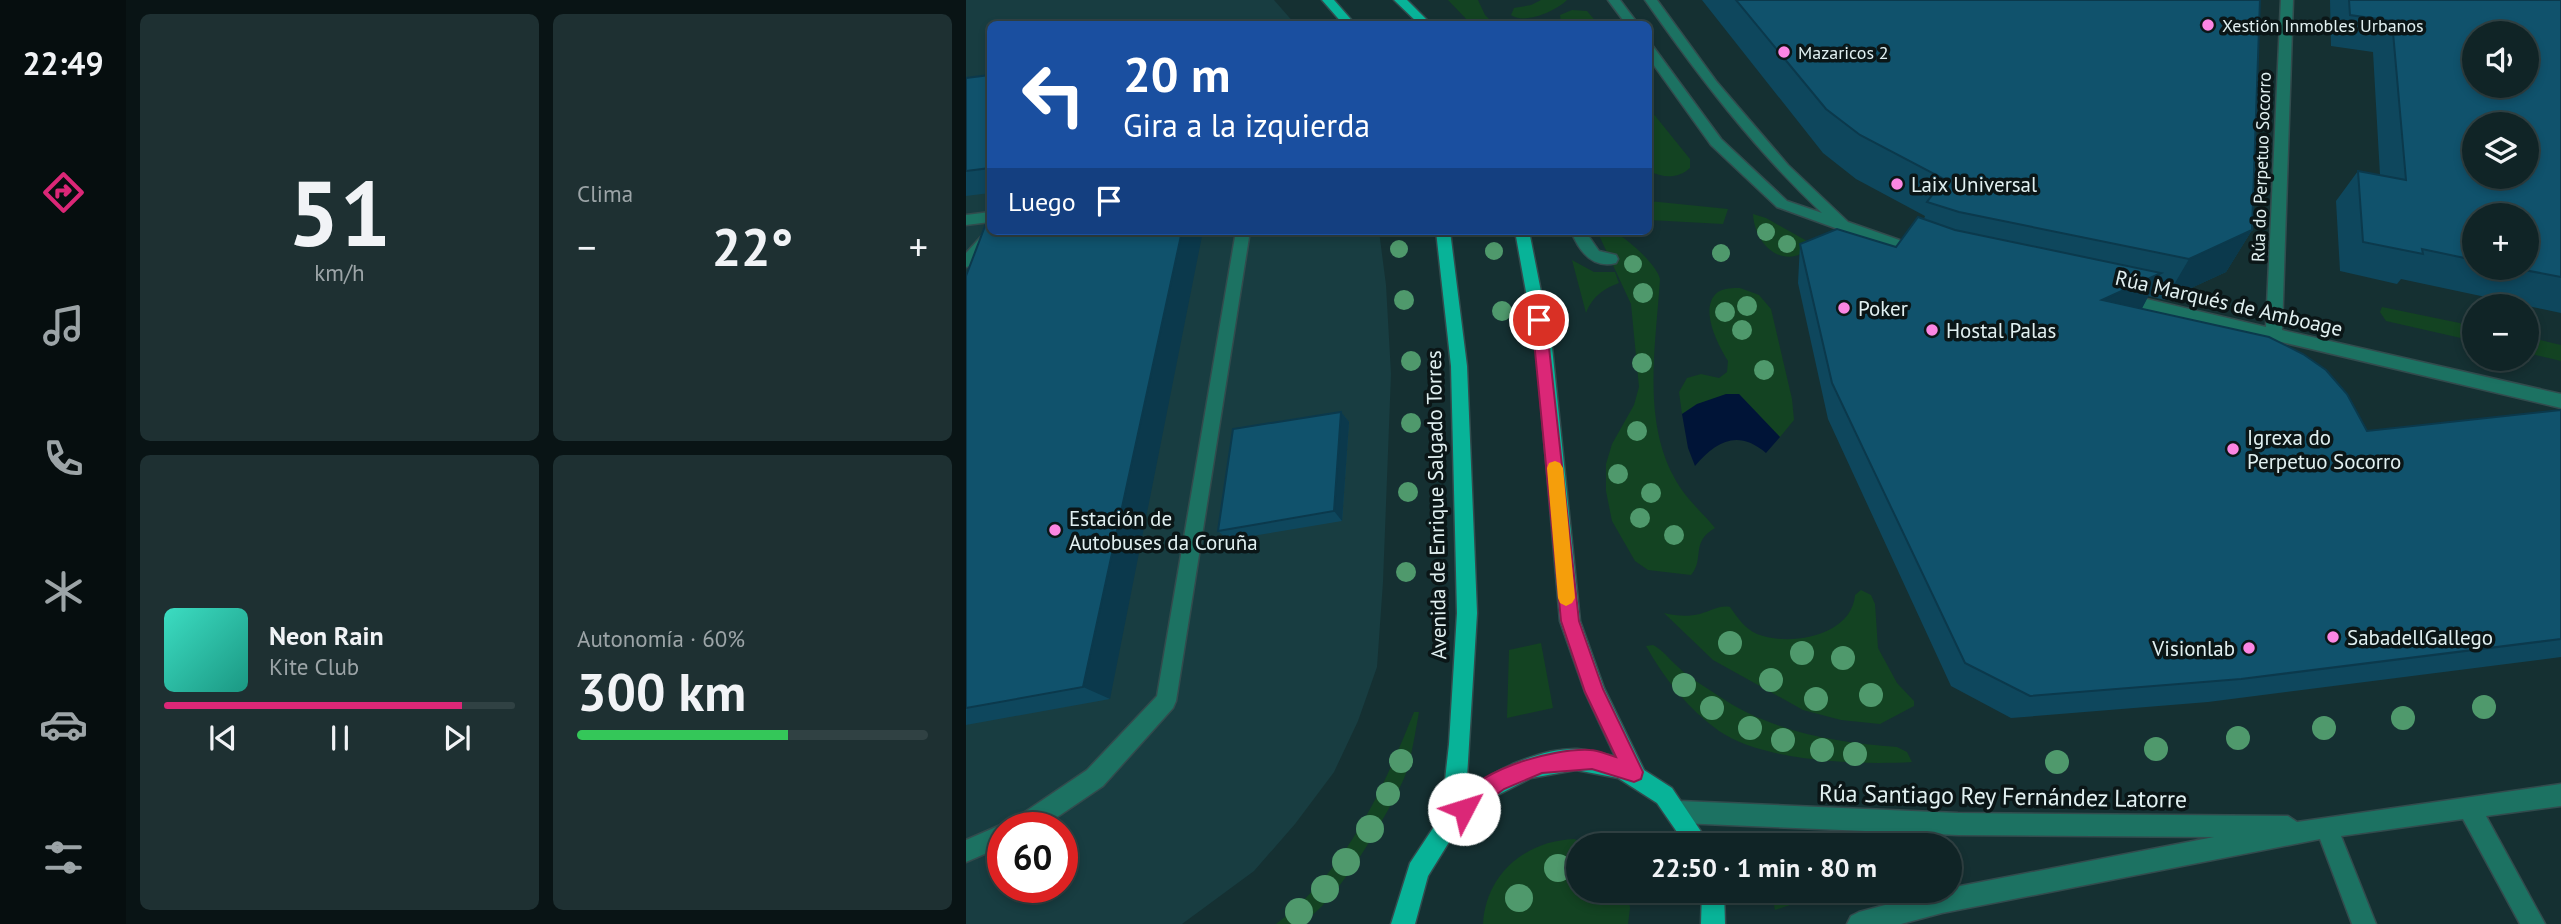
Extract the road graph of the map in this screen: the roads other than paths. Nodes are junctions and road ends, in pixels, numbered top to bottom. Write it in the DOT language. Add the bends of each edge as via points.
graph roads {
  1 [pos="1328,0"];
  2 [pos="1400,0"];
  3 [pos="1614,0"];
  4 [pos="1651,0"];
  5 [pos="2287,0"];
  6 [pos="1346,21"];
  7 [pos="1422,21"];
  8 [pos="1630,21"];
  9 [pos="1652,54"];
  10 [pos="987,217"];
  11 [pos="966,220"];
  12 [pos="1849,229"];
  13 [pos="991,235"];
  14 [pos="1242,235"];
  15 [pos="1443,235"];
  16 [pos="1523,235"];
  17 [pos="1580,235"];
  18 [pos="1934,258"];
  19 [pos="1611,259"];
  20 [pos="966,262"];
  21 [pos="2101,295"];
  22 [pos="2274,335"];
  23 [pos="2561,401"];
  24 [pos="1634,772"];
  25 [pos="2561,795"];
  26 [pos="2469,808"];
  27 [pos="1045,812"];
  28 [pos="1680,812"];
  29 [pos="1452,820"];
  30 [pos="2326,827"];
  31 [pos="1692,833"];
  32 [pos="987,842"];
  33 [pos="966,851"];
  34 [pos="1713,903"];
  35 [pos="1398,920"];
  36 [pos="1713,924"];
  37 [pos="1859,924"];
  38 [pos="2364,924"];
  39 [pos="2533,924"];
  1 -- 6 [label="main road"];
  2 -- 7 [label="main road"];
  3 -- 8 [label="street"];
  4 -- 12 [label="street" via="1711,84 1783,168"];
  5 -- 22 [label="street, Rúa do Perpetuo Socorro"];
  9 -- 12 [label="street" via="1716,142 1756,181 1782,204"];
  10 -- 11 [label="street"];
  12 -- 18 [label="street"];
  13 -- 20 [label="street"];
  14 -- 27 [label="street" via="1166,701 1095,778"];
  15 -- 29 [label="main road, Avenida de Enrique Salgado Torres" via="1459,366 1467,613"];
  16 -- 24 [label="main road" via="1544,347 1570,621 1595,692"];
  17 -- 19 [label="street" via="1593,256"];
  21 -- 22 [label="street, Rúa Marqués de Amboage"];
  22 -- 23 [label="street, Rúa Marqués de Amboage"];
  24 -- 28 [label="main road"];
  24 -- 29 [label="main road" via="1592,759 1542,763 1497,782"];
  25 -- 26 [label="street, Rúa Santiago Rey Fernández Latorre"];
  26 -- 30 [label="street, Rúa Santiago Rey Fernández Latorre"];
  26 -- 39 [label="street"];
  28 -- 30 [label="street, Rúa Santiago Rey Fernández Latorre" via="1958,824"];
  28 -- 31 [label="main road"];
  29 -- 35 [label="main road" via="1429,852"];
  30 -- 37 [label="street, Rúa Santiago Rey Fernández Latorre" via="1942,901"];
  30 -- 38 [label="street"];
  32 -- 33 [label="street"];
  34 -- 36 [label="main road"];
}
